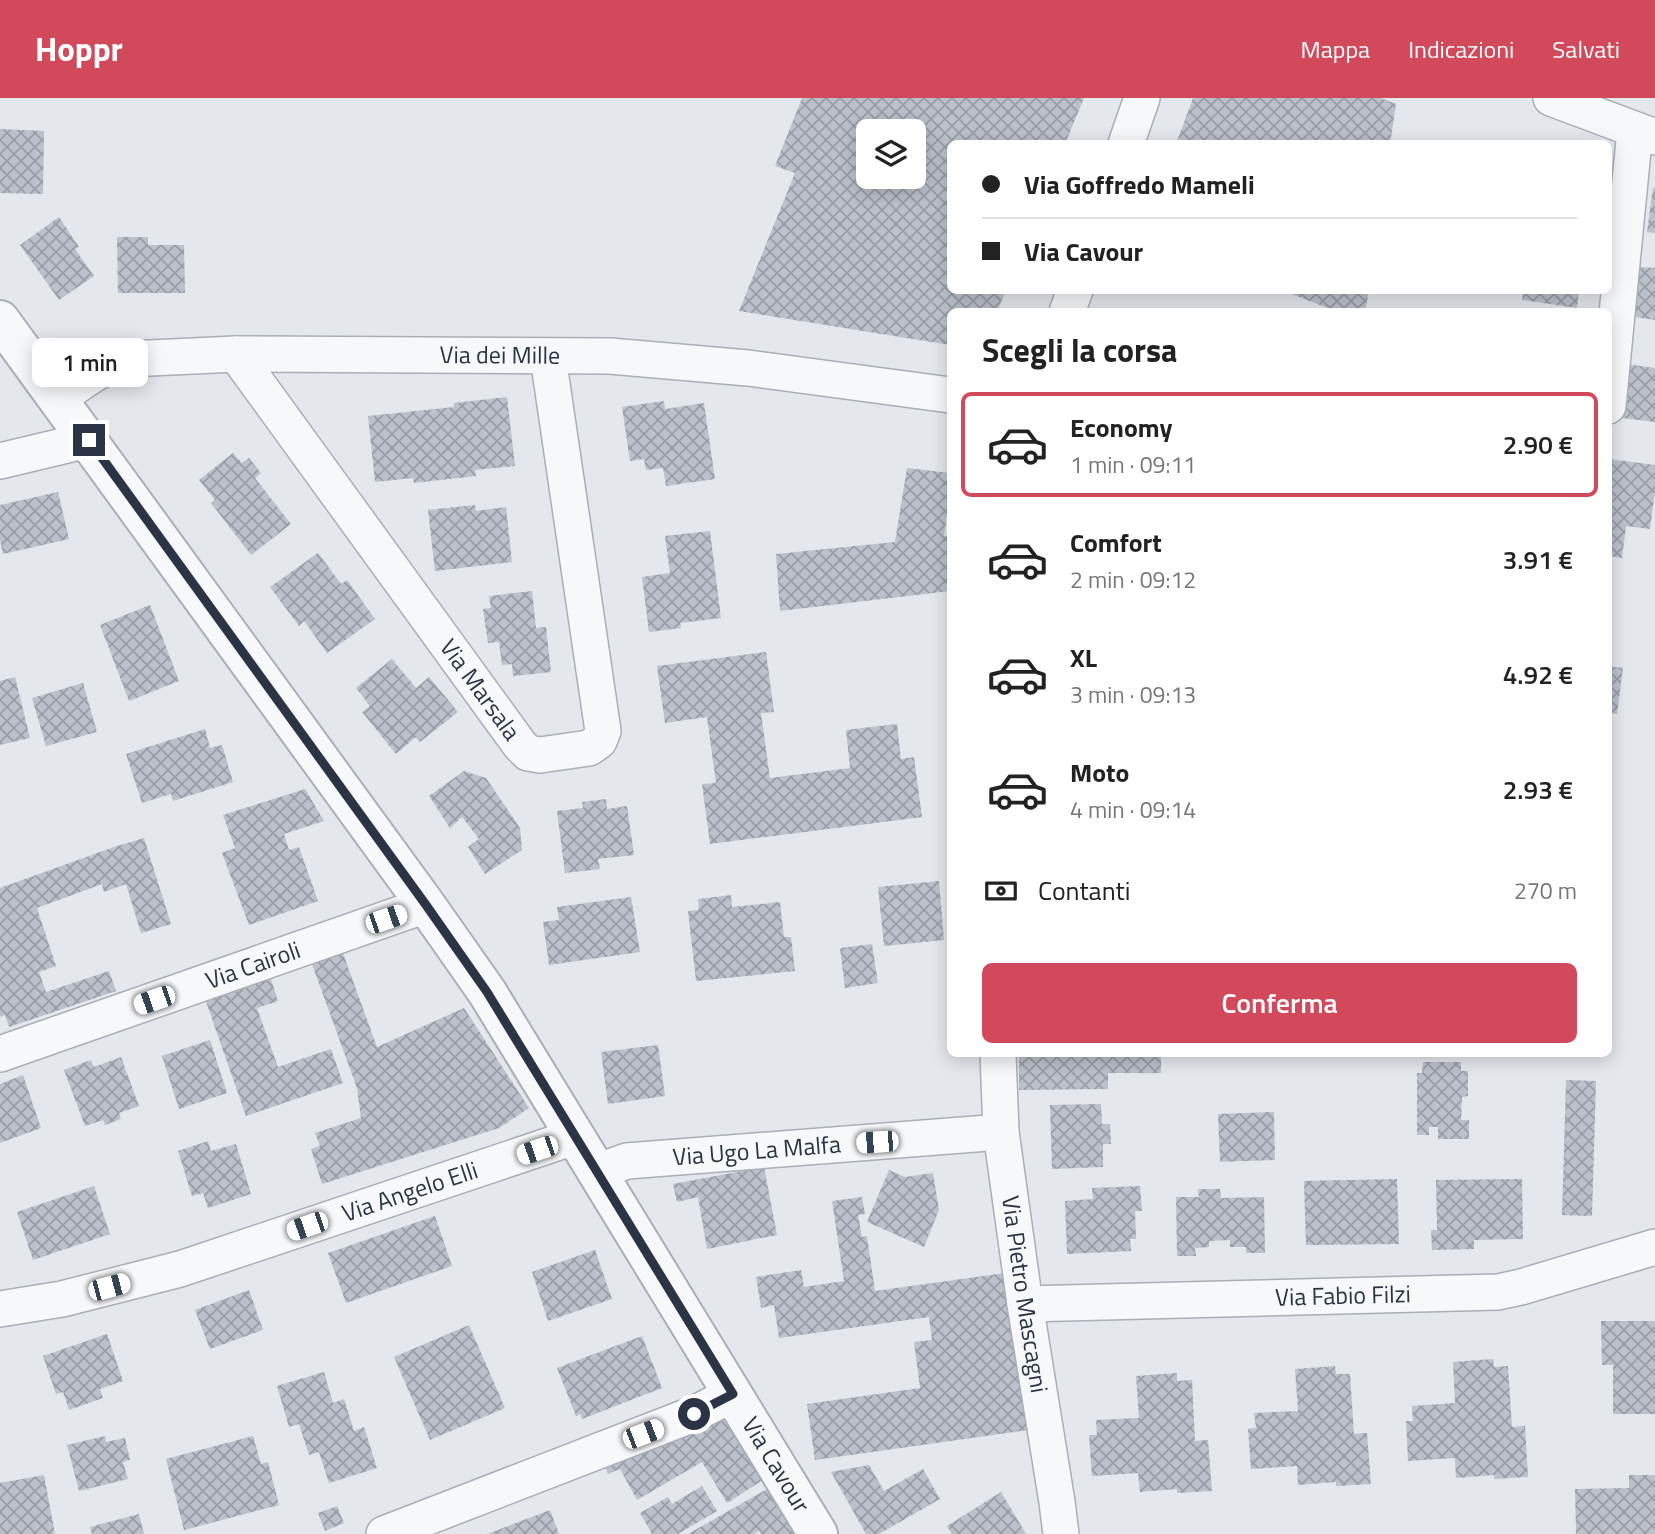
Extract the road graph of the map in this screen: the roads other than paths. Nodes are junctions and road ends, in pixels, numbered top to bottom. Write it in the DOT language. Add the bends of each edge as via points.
graph roads {
  1 [pos="1142,98"];
  2 [pos="1550,98"];
  3 [pos="1645,133"];
  4 [pos="1127,140"];
  5 [pos="0,320"];
  6 [pos="236,354"];
  7 [pos="548,357"];
  8 [pos="1612,376"];
  9 [pos="947,395"];
  10 [pos="58,399"];
  11 [pos="89,440"];
  12 [pos="0,461"];
  13 [pos="426,905"];
  14 [pos="0,1054"];
  15 [pos="998,1057"];
  16 [pos="1001,1132"];
  17 [pos="575,1137"];
  18 [pos="596,1172"];
  19 [pos="1655,1247"];
  20 [pos="1025,1304"];
  21 [pos="0,1309"];
  22 [pos="733,1394"];
  23 [pos="384,1534"];
  24 [pos="818,1534"];
  25 [pos="1061,1534"];
  1 -- 4 [label="street"];
  2 -- 3 [label="street"];
  3 -- 8 [label="street"];
  5 -- 10 [label="street, Via Cavour"];
  6 -- 7 [label="street, Via dei Mille"];
  6 -- 7 [label="street, Via Marsala" via="520,745 540,755 589,748 603,731"];
  6 -- 10 [label="street, Via dei Mille" via="112,363"];
  7 -- 9 [label="street, Via dei Mille" via="610,356 736,366"];
  10 -- 11 [label="street, Via Cavour"];
  11 -- 12 [label="street"];
  11 -- 13 [label="street, Via Cavour"];
  13 -- 14 [label="street, Via Cairoli"];
  13 -- 17 [label="street, Via Cavour" via="487,992"];
  15 -- 16 [label="street, Via Pietro Mascagni"];
  16 -- 18 [label="street, Via Ugo La Malfa" via="627,1161"];
  16 -- 20 [label="street, Via Pietro Mascagni"];
  17 -- 18 [label="street, Via Cavour"];
  17 -- 21 [label="street, Via Angelo Elli" via="180,1269 62,1300"];
  18 -- 22 [label="street, Via Cavour"];
  19 -- 20 [label="street, Via Fabio Filzi" via="1498,1292"];
  20 -- 25 [label="street, Via Pietro Mascagni"];
  22 -- 23 [label="street" via="694,1414"];
  22 -- 24 [label="street, Via Cavour"];
}
